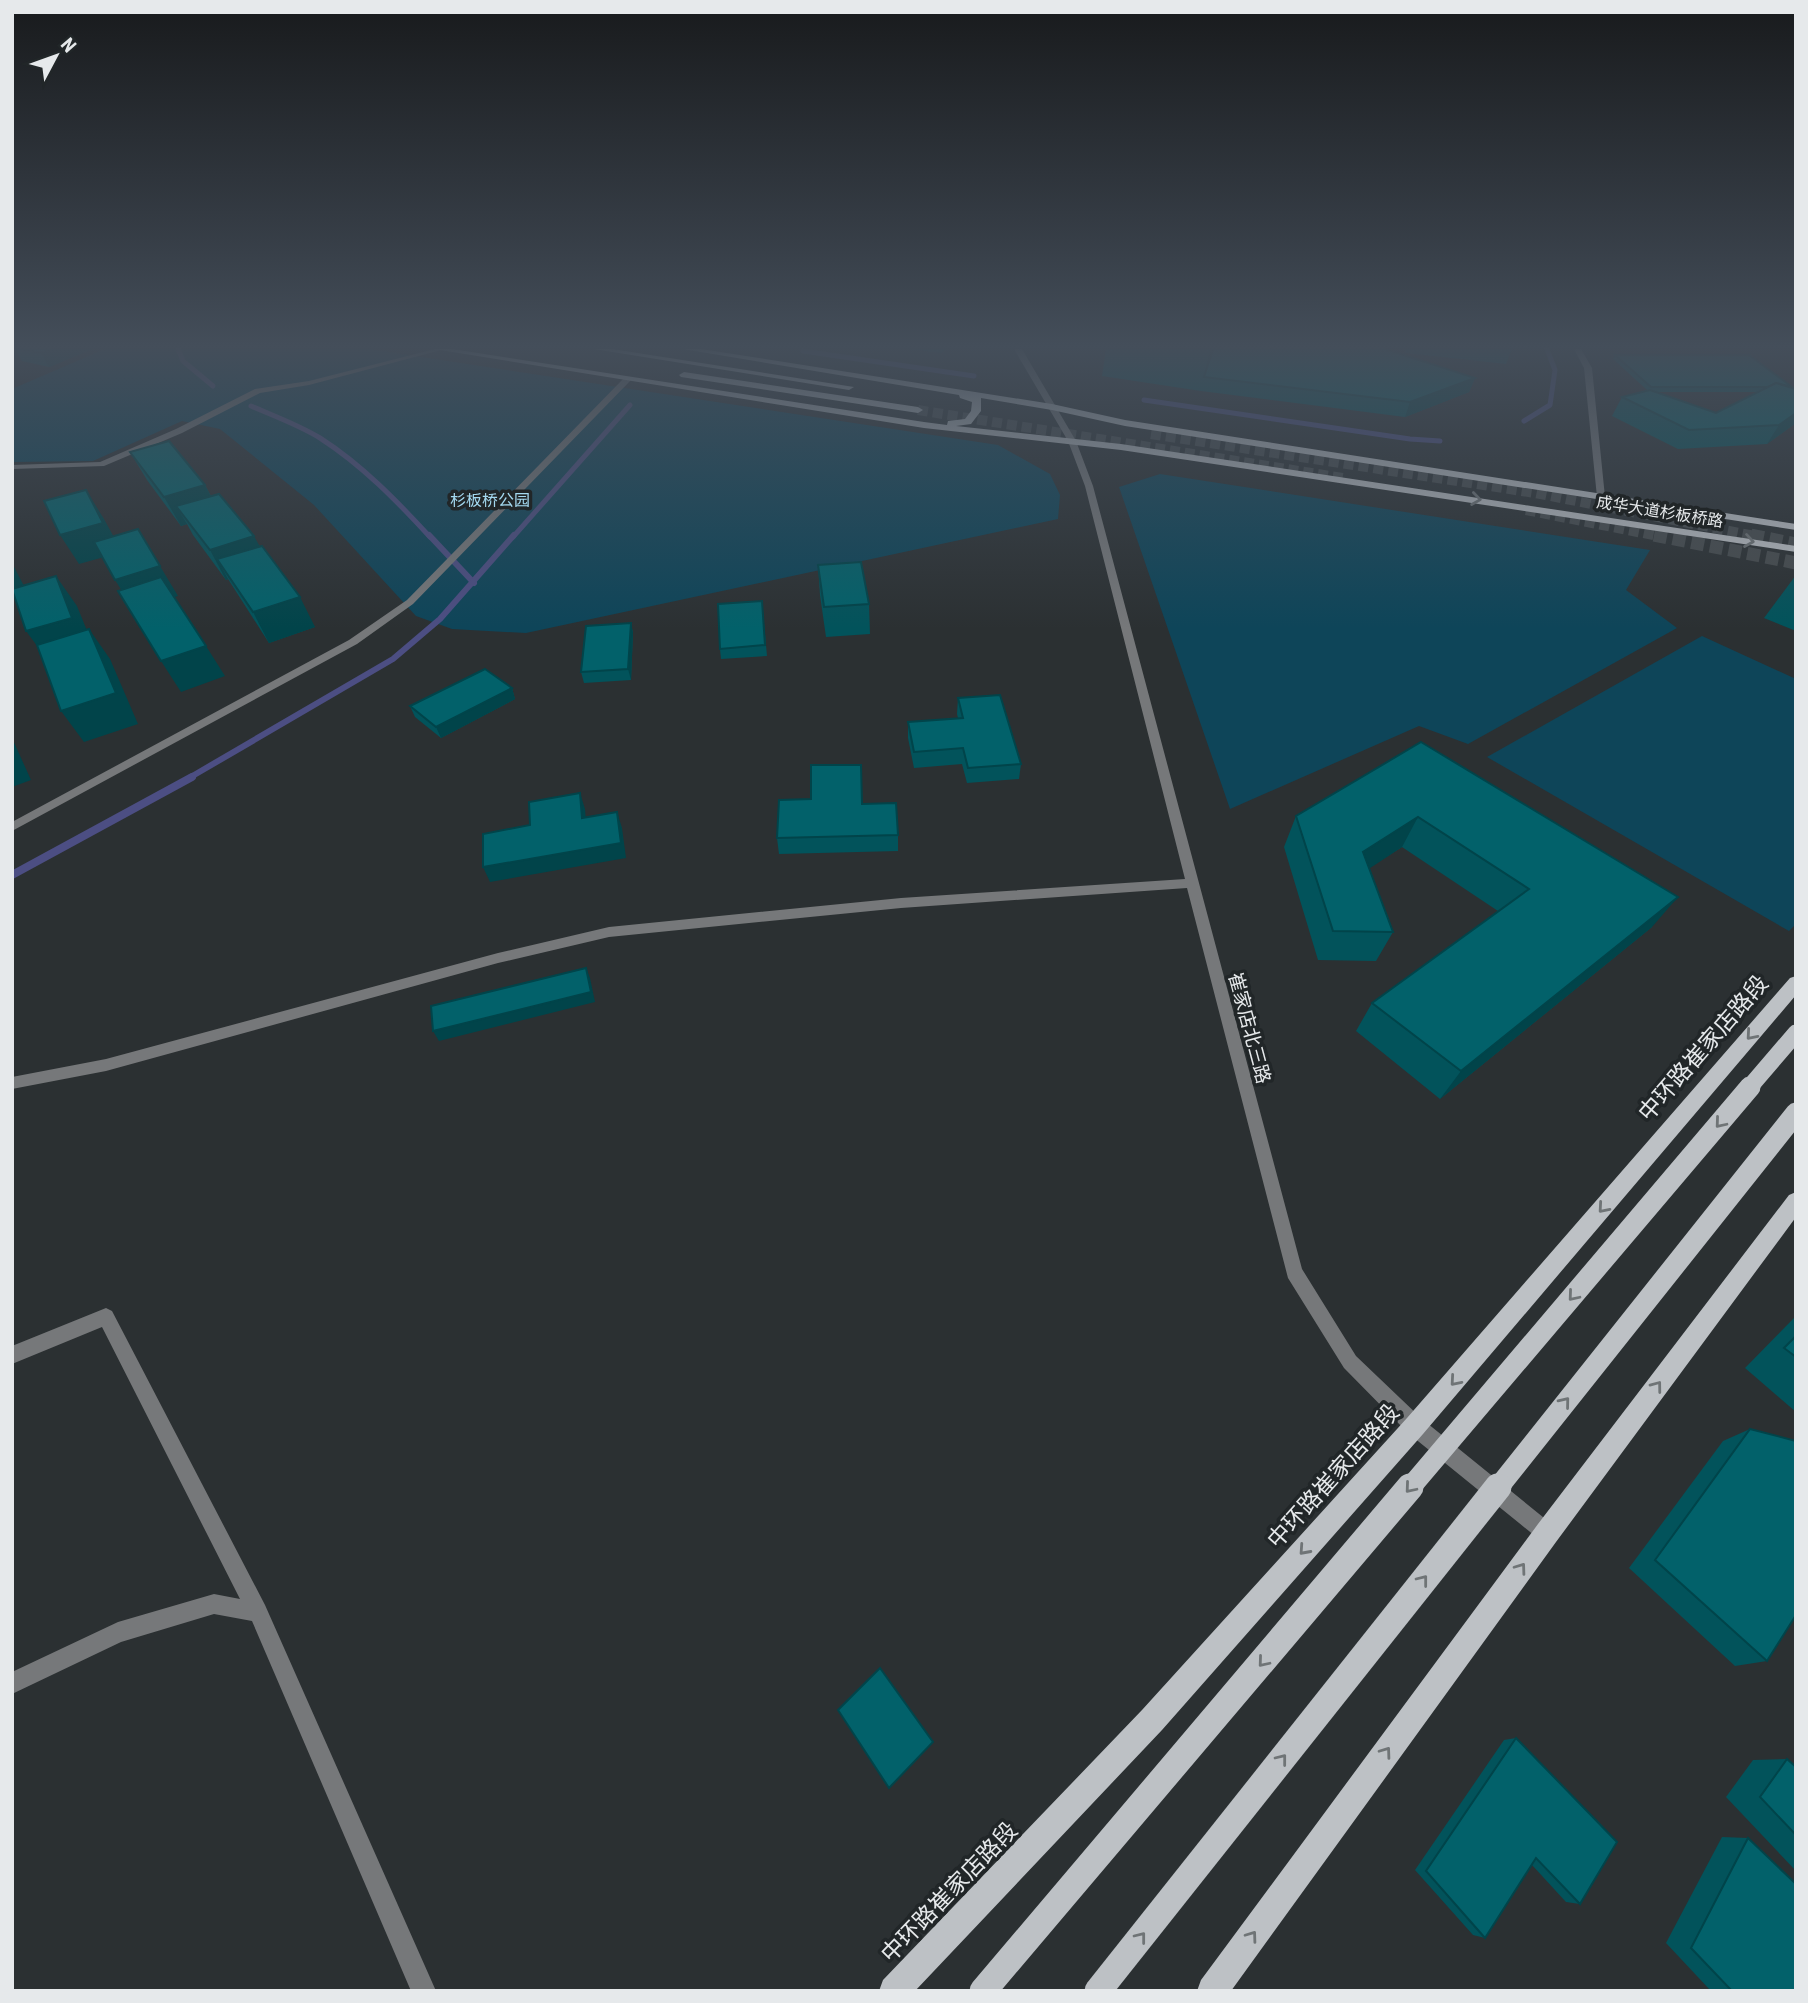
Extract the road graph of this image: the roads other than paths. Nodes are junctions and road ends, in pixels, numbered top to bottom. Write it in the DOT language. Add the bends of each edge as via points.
graph roads {
  1 [pos="152,442"];
  2 [pos="566,442"];
  3 [pos="1073,442"];
  4 [pos="1082,442"];
  5 [pos="1250,442"];
  6 [pos="1596,442"];
  7 [pos="12,467"];
  8 [pos="1601,497"];
  9 [pos="1796,527"];
  10 [pos="1796,549"];
  11 [pos="12,827"];
  12 [pos="1193,883"];
  13 [pos="1796,983"];
  14 [pos="1796,1033"];
  15 [pos="12,1083"];
  16 [pos="1796,1113"];
  17 [pos="1796,1201"];
  18 [pos="12,1355"];
  19 [pos="1415,1426"];
  20 [pos="1547,1533"];
  21 [pos="258,1612"];
  22 [pos="12,1683"];
  23 [pos="424,1991"];
  24 [pos="894,1991"];
  25 [pos="983,1991"];
  26 [pos="1098,1991"];
  27 [pos="1212,1991"];
  1 -- 7 [label="street" via="101,464"];
  2 -- 11 [label="street" via="410,602 353,642"];
  3 -- 12 [label="street, 崔家店北三路" via="1089,486"];
  4 -- 10 [label="main road, 成华大道杉板桥路, one-way"];
  5 -- 8 [label="main road, 成华大道杉板桥路"];
  6 -- 8 [label="street"];
  8 -- 9 [label="main road, 成华大道杉板桥路"];
  12 -- 15 [label="street" via="901,903 609,932 106,1065"];
  12 -- 19 [label="street, 崔家店北三路" via="1294,1272 1350,1362"];
  13 -- 19 [label="main road, 中环路崔家店路段, one-way"];
  14 -- 25 [label="main road, one-way, bridge"];
  26 -- 16 [label="main road, one-way, bridge"];
  20 -- 17 [label="main road, one-way"];
  18 -- 21 [label="street" via="106,1317"];
  19 -- 20 [label="street, 崔家店北三路"];
  19 -- 24 [label="main road, 中环路崔家店路段, one-way" via="1152,1720"];
  27 -- 20 [label="main road, one-way"];
  21 -- 22 [label="street" via="214,1605 118,1632"];
  21 -- 23 [label="street"];
}
